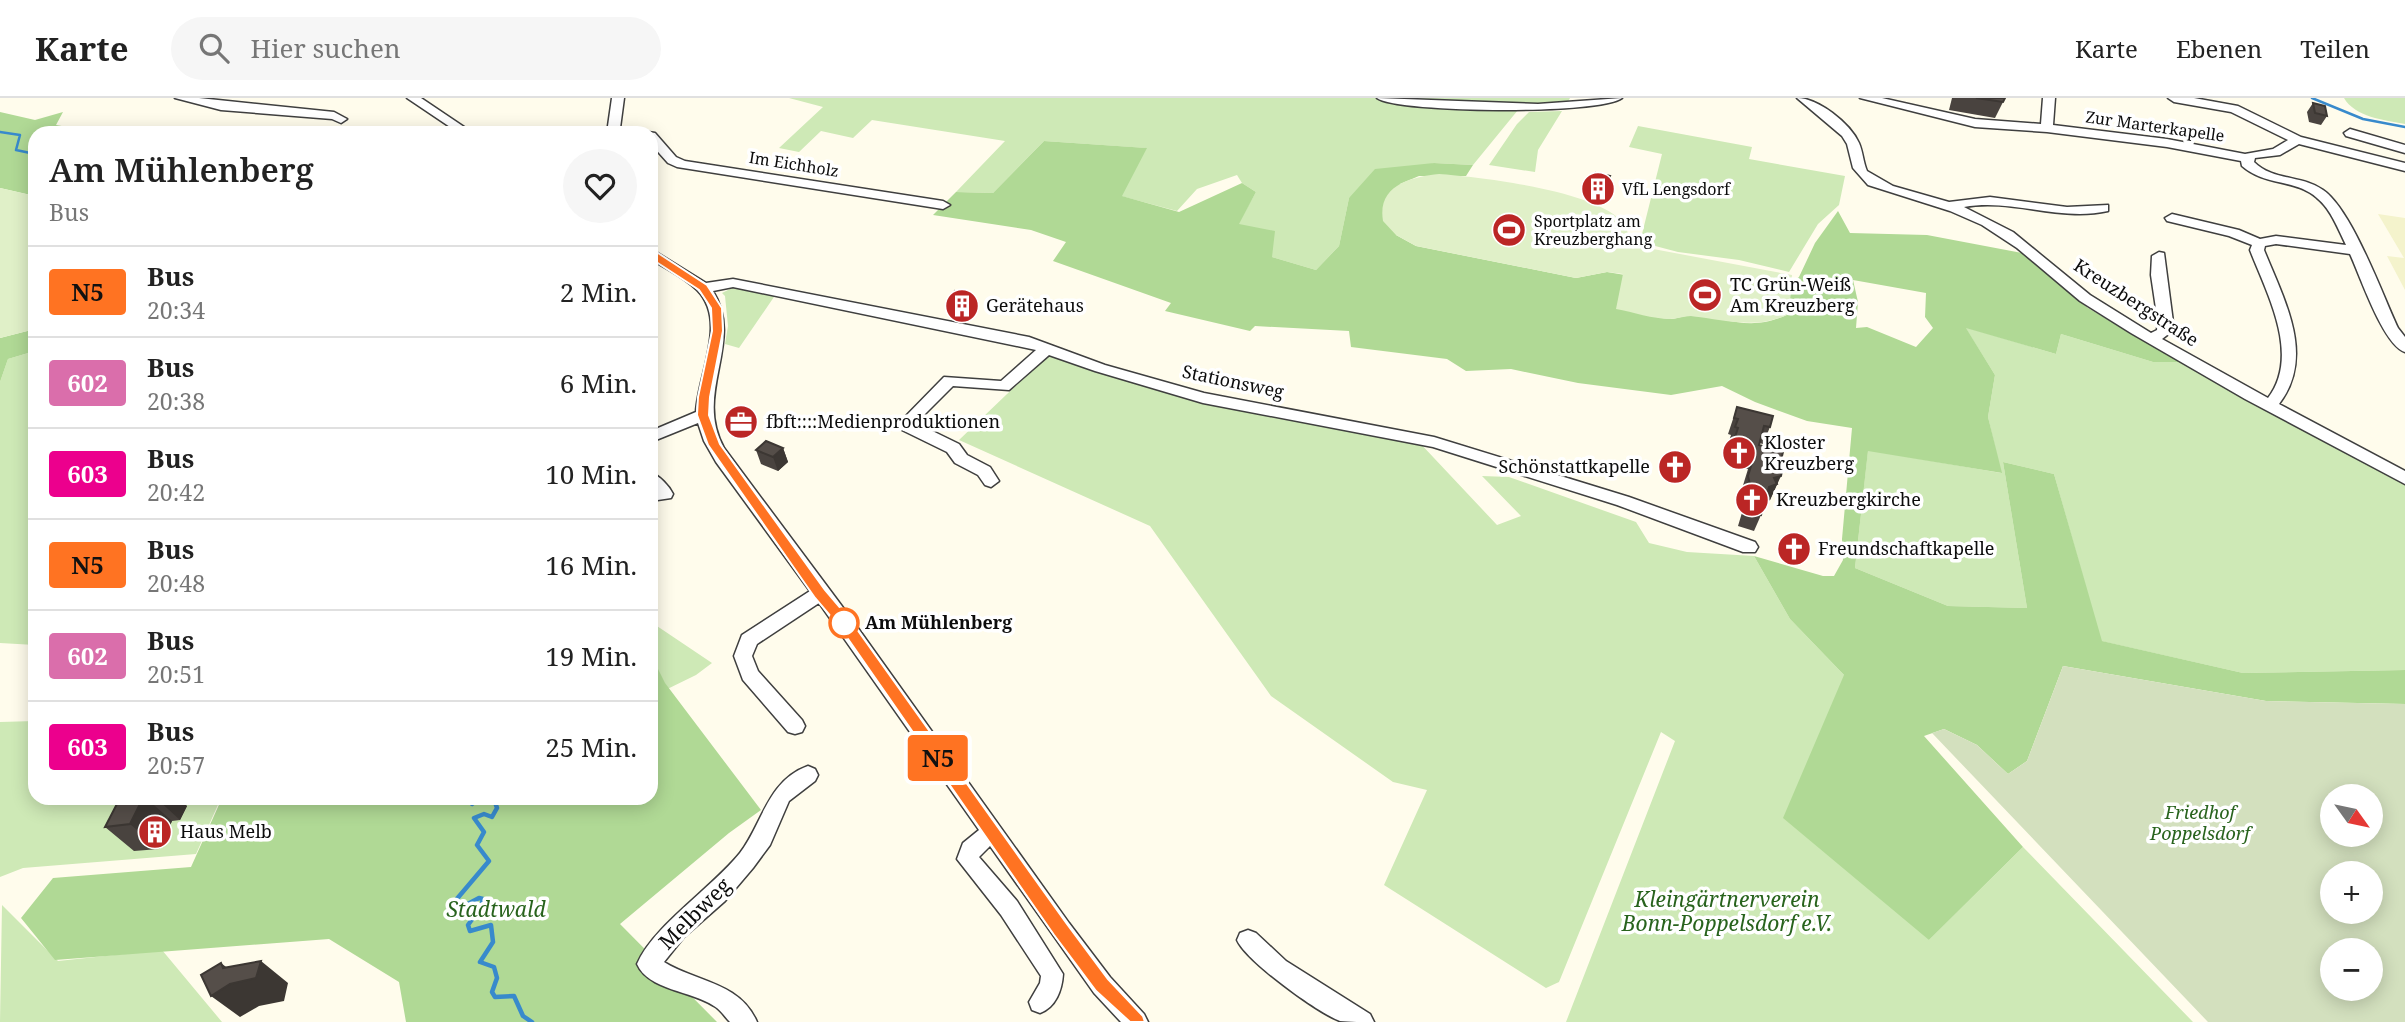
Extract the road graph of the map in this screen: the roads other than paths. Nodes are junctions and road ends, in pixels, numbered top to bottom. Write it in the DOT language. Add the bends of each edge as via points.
graph roads {
  1 [pos="181,98"];
  2 [pos="413,98"];
  3 [pos="618,98"];
  4 [pos="1383,98"];
  5 [pos="1616,98"];
  6 [pos="1803,98"];
  7 [pos="1866,98"];
  8 [pos="2049,98"];
  9 [pos="2174,98"];
  10 [pos="341,119"];
  11 [pos="456,126"];
  12 [pos="614,126"];
  13 [pos="2047,128"];
  14 [pos="2399,131"];
  15 [pos="2350,133"];
  16 [pos="2297,140"];
  17 [pos="658,144"];
  18 [pos="2404,150"];
  19 [pos="2247,158"];
  20 [pos="2405,167"];
  21 [pos="943,205"];
  22 [pos="1949,206"];
  23 [pos="2104,208"];
  24 [pos="2172,218"];
  25 [pos="2259,243"];
  26 [pos="2354,250"];
  27 [pos="2159,256"];
  28 [pos="658,258"];
  29 [pos="703,288"];
  30 [pos="2151,339"];
  31 [pos="2405,346"];
  32 [pos="1048,348"];
  33 [pos="2270,406"];
  34 [pos="703,415"];
  35 [pos="658,434"];
  36 [pos="2405,478"];
  37 [pos="991,481"];
  38 [pos="1749,547"];
  39 [pos="820,594"];
  40 [pos="795,726"];
  41 [pos="808,775"];
  42 [pos="991,833"];
  43 [pos="1248,940"];
  44 [pos="1040,1002"];
  45 [pos="746,1022"];
  46 [pos="1136,1022"];
  47 [pos="1362,1022"];
  1 -- 10 [label="street"];
  2 -- 11 [label="street"];
  3 -- 12 [label="street"];
  4 -- 5 [label="street" via="1421,104 1564,109"];
  6 -- 22 [label="street, Kreuzbergstraße" via="1848,135 1864,175 1891,189"];
  7 -- 13 [label="street, Zur Marterkapelle" via="1975,123"];
  8 -- 13 [label="street"];
  9 -- 16 [label="street" via="2243,111"];
  13 -- 19 [label="street, Zur Marterkapelle"];
  14 -- 18 [label="street"];
  15 -- 18 [label="street"];
  16 -- 19 [label="street, Zur Marterkapelle" via="2287,148"];
  16 -- 20 [label="street"];
  17 -- 21 [label="street, Im Eichholz" via="682,164"];
  19 -- 26 [label="street, Zur Marterkapelle" via="2257,171 2323,196"];
  22 -- 23 [label="street" via="2001,202"];
  22 -- 30 [label="street, Kreuzbergstraße" via="2015,239 2084,297"];
  24 -- 25 [label="street" via="2216,227"];
  25 -- 26 [label="street" via="2276,240"];
  25 -- 33 [label="street" via="2257,250 2279,306 2288,346 2287,381"];
  26 -- 31 [label="street, Zur Marterkapelle" via="2391,329"];
  27 -- 30 [label="street" via="2168,317 2164,332"];
  28 -- 29 [label="street"];
  29 -- 32 [label="street, Stationsweg" via="738,284"];
  29 -- 34 [label="street" via="719,319"];
  30 -- 33 [label="street, Kreuzbergstraße"];
  32 -- 37 [label="street" via="1004,386 949,381 907,423 953,447"];
  32 -- 38 [label="street, Stationsweg" via="1203,398 1434,442"];
  33 -- 36 [label="street, Kreuzbergstraße"];
  34 -- 35 [label="street"];
  34 -- 39 [label="street" via="714,445"];
  39 -- 40 [label="street" via="749,640 743,656 746,670"];
  39 -- 42 [label="street"];
  41 -- 45 [label="street, Melbweg" via="782,795 764,838 746,861 648,964 723,998"];
  42 -- 44 [label="street" via="970,850 968,859 1009,908 1052,974 1051,987"];
  42 -- 46 [label="street" via="1090,968"];
  43 -- 47 [label="street" via="1278,969"];
}
